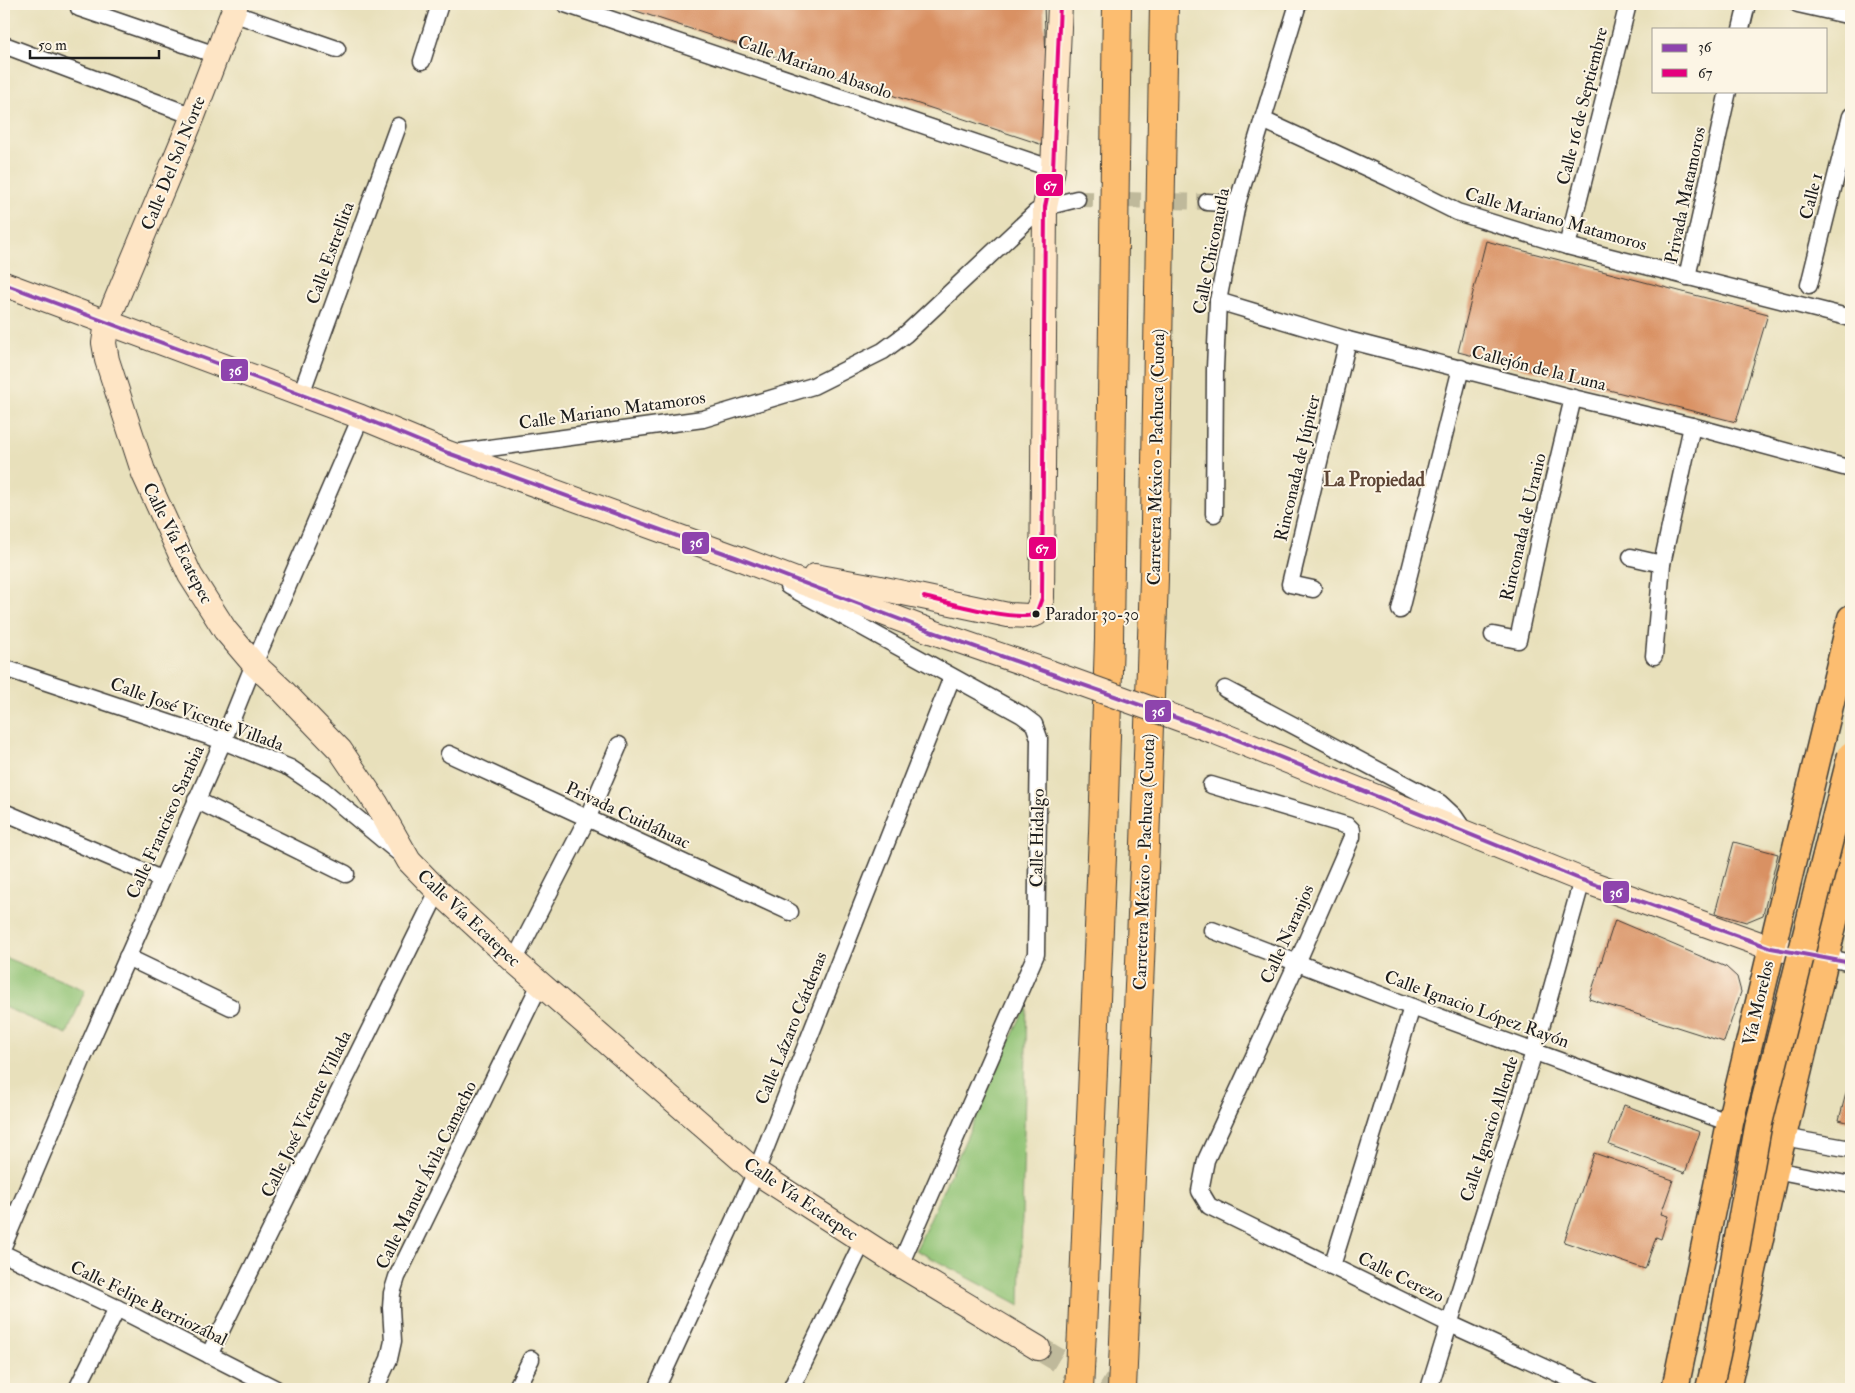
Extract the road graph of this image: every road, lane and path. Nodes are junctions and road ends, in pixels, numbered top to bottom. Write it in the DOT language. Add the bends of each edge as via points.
graph roads {
  1 [pos="440,4"];
  2 [pos="565,4"];
  3 [pos="1060,4"];
  4 [pos="1117,4"];
  5 [pos="1164,4"];
  6 [pos="1298,4"];
  7 [pos="1628,4"];
  8 [pos="1747,4"];
  9 [pos="1798,4"];
  10 [pos="79,8"];
  11 [pos="234,9"];
  12 [pos="1851,16"];
  13 [pos="1741,28"];
  14 [pos="4,45"];
  15 [pos="337,49"];
  16 [pos="216,55"];
  17 [pos="422,61"];
  18 [pos="1728,92"];
  19 [pos="193,116"];
  20 [pos="1851,116"];
  21 [pos="1263,120"];
  22 [pos="398,126"];
  23 [pos="1053,169"];
  24 [pos="1077,199"];
  25 [pos="1207,202"];
  26 [pos="1238,204"];
  27 [pos="1045,207"];
  28 [pos="1567,246"];
  29 [pos="1687,277"];
  30 [pos="4,284"];
  31 [pos="1809,285"];
  32 [pos="1218,301"];
  33 [pos="1851,318"];
  34 [pos="107,322"];
  35 [pos="1348,340"];
  36 [pos="1461,368"];
  37 [pos="301,394"];
  38 [pos="1574,398"];
  39 [pos="361,417"];
  40 [pos="1692,426"];
  41 [pos="448,454"];
  42 [pos="1851,469"];
  43 [pos="1214,514"];
  44 [pos="1631,557"];
  45 [pos="747,562"];
  46 [pos="1662,564"];
  47 [pos="1312,589"];
  48 [pos="1400,610"];
  49 [pos="1851,618"];
  50 [pos="1493,635"];
  51 [pos="1654,656"];
  52 [pos="254,664"];
  53 [pos="4,668"];
  54 [pos="952,677"];
  55 [pos="1225,689"];
  56 [pos="223,741"];
  57 [pos="619,745"];
  58 [pos="449,754"];
  59 [pos="1851,755"];
  60 [pos="1211,785"];
  61 [pos="196,800"];
  62 [pos="4,812"];
  63 [pos="587,819"];
  64 [pos="1465,832"];
  65 [pos="1851,850"];
  66 [pos="409,861"];
  67 [pos="346,874"];
  68 [pos="161,879"];
  69 [pos="1582,880"];
  70 [pos="438,891"];
  71 [pos="790,912"];
  72 [pos="1212,930"];
  73 [pos="1771,948"];
  74 [pos="1826,956"];
  75 [pos="127,957"];
  76 [pos="514,961"];
  77 [pos="1297,962"];
  78 [pos="1851,963"];
  79 [pos="540,984"];
  80 [pos="231,1007"];
  81 [pos="1412,1007"];
  82 [pos="1534,1052"];
  83 [pos="1730,1123"];
  84 [pos="1782,1137"];
  85 [pos="1851,1149"];
  86 [pos="1774,1170"];
  87 [pos="756,1172"];
  88 [pos="1851,1185"];
  89 [pos="1200,1191"];
  90 [pos="863,1241"];
  91 [pos="4,1244"];
  92 [pos="4,1254"];
  93 [pos="900,1265"];
  94 [pos="1332,1266"];
  95 [pos="117,1308"];
  96 [pos="1448,1323"];
  97 [pos="1038,1348"];
  98 [pos="209,1355"];
  99 [pos="531,1359"];
  100 [pos="77,1389"];
  101 [pos="276,1389"];
  102 [pos="375,1389"];
  103 [pos="516,1389"];
  104 [pos="656,1389"];
  105 [pos="791,1389"];
  106 [pos="1079,1389"];
  107 [pos="1122,1389"];
  108 [pos="1428,1389"];
  109 [pos="1592,1389"];
  110 [pos="1674,1389"];
  111 [pos="1708,1389"];
  112 [pos="1727,1389"];
  1 -- 17 [label="street"];
  2 -- 23 [label="street, Calle Mariano Abasolo"];
  3 -- 23 [label="main road"];
  4 -- 106 [label="highway, bridge" via="1109,638"];
  5 -- 107 [label="highway, Carretera México - Pachuca (Cuota)" via="1154,578"];
  6 -- 21 [label="street, Calle Chiconautla"];
  7 -- 28 [label="street, Calle 16 de Septiembre"];
  8 -- 13 [label="street"];
  9 -- 12 [label="street"];
  10 -- 16 [label="street"];
  11 -- 15 [label="street"];
  11 -- 16 [label="main road, Calle Del Sol Norte"];
  14 -- 19 [label="street"];
  16 -- 19 [label="main road, Calle Del Sol Norte"];
  18 -- 29 [label="street, Privada Matamoros"];
  19 -- 34 [label="main road, Calle Del Sol Norte"];
  20 -- 31 [label="street, Calle 1"];
  21 -- 26 [label="street, Calle Chiconautla"];
  21 -- 28 [label="street, Calle Mariano Matamoros" via="1457,212"];
  22 -- 37 [label="street, Calle Estrellita"];
  23 -- 27 [label="main road"];
  24 -- 27 [label="street"];
  25 -- 26 [label="street"];
  26 -- 32 [label="street, Calle Chiconautla"];
  27 -- 41 [label="street, Calle Mariano Matamoros" via="906,334 883,351 813,386 702,419"];
  27 -- 45 [label="main road" via="1042,598 1036,614 1008,616"];
  28 -- 29 [label="street, Calle Mariano Matamoros"];
  29 -- 33 [label="street, Calle Mariano Matamoros"];
  30 -- 34 [label="main road"];
  32 -- 35 [label="street, Callejón de la Luna"];
  32 -- 43 [label="street, Calle Chiconautla"];
  34 -- 37 [label="main road"];
  34 -- 52 [label="main road, Calle Vía Ecatepec" via="106,360 144,474 190,575 225,630"];
  35 -- 36 [label="street, Callejón de la Luna"];
  35 -- 47 [label="street, Rinconada de Júpiter" via="1290,584"];
  36 -- 38 [label="street, Callejón de la Luna"];
  36 -- 48 [label="street"];
  37 -- 39 [label="main road"];
  38 -- 40 [label="street, Callejón de la Luna"];
  38 -- 50 [label="street, Rinconada de Uranio" via="1518,640"];
  39 -- 41 [label="main road"];
  39 -- 52 [label="street, Calle Francisco Sarabia"];
  40 -- 42 [label="street, Callejón de la Luna"];
  40 -- 46 [label="street"];
  41 -- 45 [label="main road"];
  44 -- 46 [label="street"];
  45 -- 54 [label="street, Calle Hidalgo"];
  45 -- 64 [label="main road, bridge" via="1213,731"];
  46 -- 51 [label="street"];
  49 -- 73 [label="main road, Vía Morelos"];
  52 -- 56 [label="street, Calle Francisco Sarabia"];
  52 -- 66 [label="main road, Calle Vía Ecatepec" via="340,750 376,803"];
  53 -- 56 [label="street, Calle José Vicente Villada"];
  54 -- 87 [label="street, Calle Lázaro Cárdenas"];
  54 -- 93 [label="street, Calle Hidalgo" via="1022,715 1034,724 1039,738 1036,954"];
  55 -- 64 [label="street" via="1440,803"];
  56 -- 61 [label="street, Calle Francisco Sarabia"];
  56 -- 66 [label="street, Calle José Vicente Villada" via="290,768 323,790"];
  57 -- 63 [label="street"];
  58 -- 63 [label="street, Privada Cuitláhuac"];
  59 -- 111 [label="main road, bridge" via="1758,1127"];
  60 -- 77 [label="street, Calle Naranjos" via="1348,826 1352,830 1352,837"];
  61 -- 67 [label="street"];
  61 -- 68 [label="street, Calle Francisco Sarabia"];
  62 -- 68 [label="street"];
  63 -- 71 [label="street, Privada Cuitláhuac"];
  63 -- 76 [label="street"];
  64 -- 69 [label="main road"];
  65 -- 74 [label="main road"];
  66 -- 70 [label="main road, Calle Vía Ecatepec"];
  68 -- 75 [label="street, Calle Francisco Sarabia"];
  69 -- 73 [label="main road"];
  69 -- 82 [label="street, Calle Ignacio Allende"];
  70 -- 76 [label="main road, Calle Vía Ecatepec"];
  70 -- 98 [label="street, Calle José Vicente Villada"];
  72 -- 77 [label="street, Calle Ignacio López Rayón"];
  73 -- 74 [label="main road"];
  73 -- 83 [label="main road, Vía Morelos"];
  74 -- 78 [label="street"];
  74 -- 84 [label="main road"];
  75 -- 80 [label="street"];
  75 -- 91 [label="street, Calle Francisco Sarabia"];
  76 -- 79 [label="main road, Calle Vía Ecatepec"];
  77 -- 81 [label="street, Calle Ignacio López Rayón"];
  77 -- 89 [label="street, Calle Naranjos" via="1206,1160"];
  79 -- 87 [label="main road, Calle Vía Ecatepec"];
  79 -- 102 [label="street, Calle Manuel Ávila Camacho" via="398,1277 392,1293 393,1341 389,1359"];
  81 -- 82 [label="street, Calle Ignacio López Rayón"];
  81 -- 94 [label="street"];
  82 -- 83 [label="street, Calle Ignacio López Rayón"];
  82 -- 96 [label="street, Calle Ignacio Allende"];
  83 -- 110 [label="main road, Vía Morelos"];
  84 -- 85 [label="street"];
  84 -- 86 [label="main road"];
  86 -- 88 [label="street"];
  86 -- 112 [label="main road"];
  87 -- 90 [label="main road, Calle Vía Ecatepec"];
  87 -- 104 [label="street, Calle Lázaro Cárdenas"];
  89 -- 94 [label="street, Calle Cerezo" via="1209,1206"];
  90 -- 93 [label="main road, Calle Vía Ecatepec"];
  90 -- 105 [label="street"];
  92 -- 95 [label="street, Calle Felipe Berriozábal"];
  93 -- 97 [label="main road, Calle Vía Ecatepec"];
  94 -- 96 [label="street, Calle Cerezo"];
  95 -- 98 [label="street, Calle Felipe Berriozábal"];
  95 -- 100 [label="street"];
  96 -- 108 [label="street, Calle Ignacio Allende"];
  96 -- 109 [label="street, Calle Cerezo"];
  98 -- 101 [label="street, Calle Felipe Berriozábal"];
  99 -- 103 [label="street"];
}
